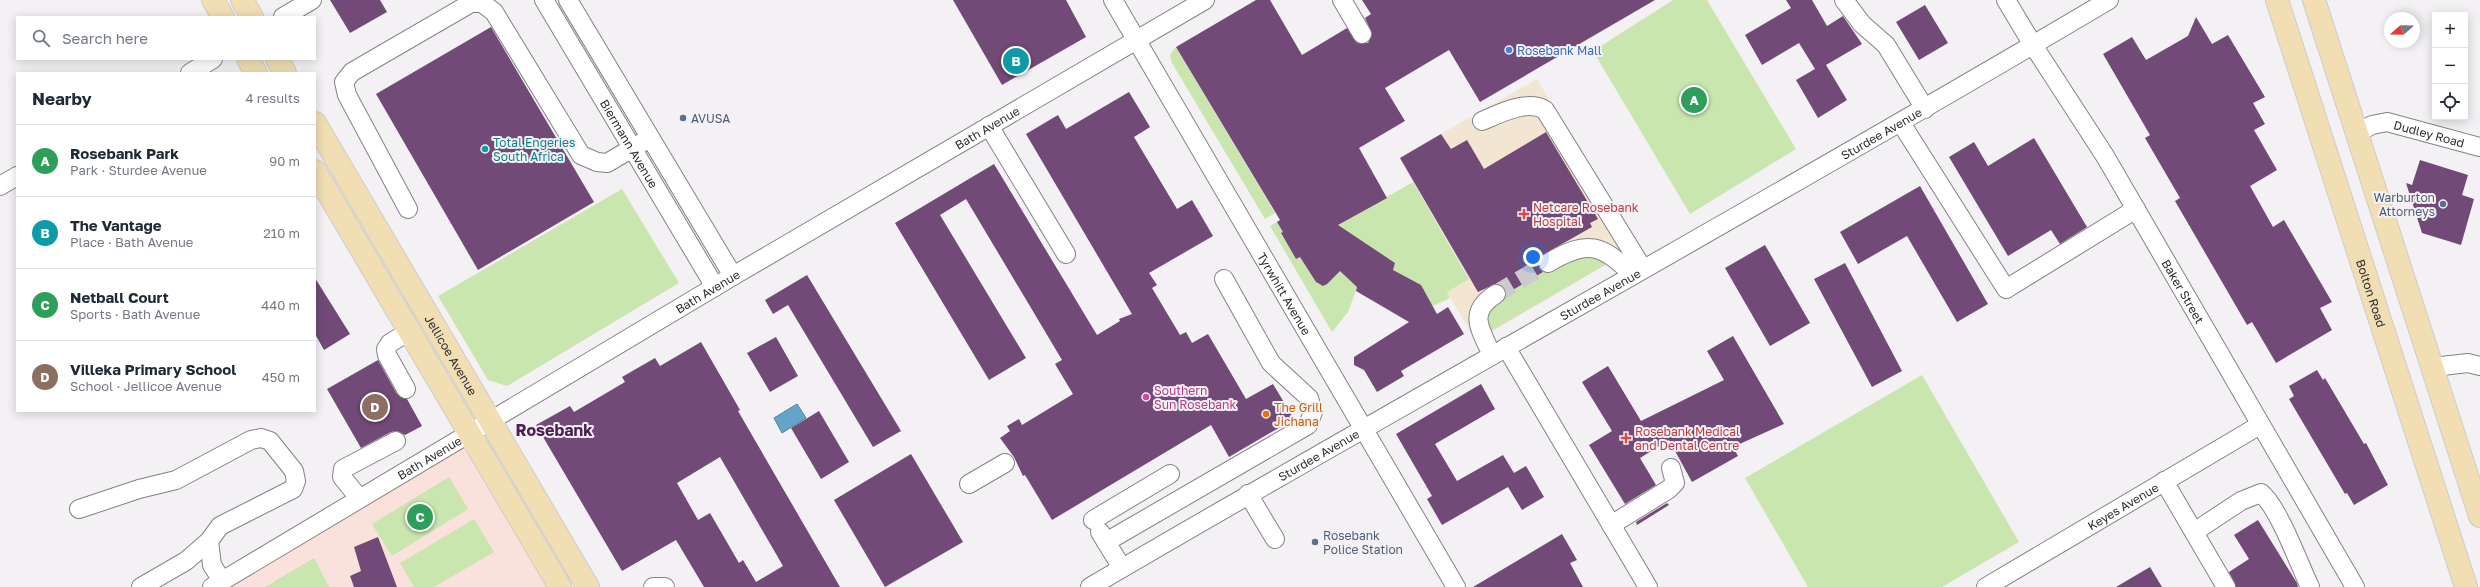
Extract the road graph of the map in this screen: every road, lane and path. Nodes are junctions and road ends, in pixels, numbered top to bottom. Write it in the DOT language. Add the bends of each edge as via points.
graph roads {
  1 [pos="213,0"];
  2 [pos="242,0"];
  3 [pos="312,0"];
  4 [pos="544,0"];
  5 [pos="568,0"];
  6 [pos="1113,0"];
  7 [pos="1205,0"];
  8 [pos="1342,0"];
  9 [pos="1844,0"];
  10 [pos="2006,0"];
  11 [pos="2109,0"];
  12 [pos="2277,0"];
  13 [pos="2314,0"];
  14 [pos="222,16"];
  15 [pos="251,16"];
  16 [pos="285,16"];
  17 [pos="1362,34"];
  18 [pos="1136,40"];
  19 [pos="2032,46"];
  20 [pos="211,60"];
  21 [pos="249,60"];
  22 [pos="278,60"];
  23 [pos="610,69"];
  24 [pos="192,72"];
  25 [pos="255,72"];
  26 [pos="284,72"];
  27 [pos="592,80"];
  28 [pos="1925,109"];
  29 [pos="1482,121"];
  30 [pos="1901,123"];
  31 [pos="316,125"];
  32 [pos="989,126"];
  33 [pos="2357,133"];
  34 [pos="650,138"];
  35 [pos="2480,147"];
  36 [pos="634,148"];
  37 [pos="316,173"];
  38 [pos="16,177"];
  39 [pos="0,186"];
  40 [pos="408,209"];
  41 [pos="2136,209"];
  42 [pos="1066,254"];
  43 [pos="1548,263"];
  44 [pos="1638,272"];
  45 [pos="733,276"];
  46 [pos="1224,279"];
  47 [pos="715,287"];
  48 [pos="1496,294"];
  49 [pos="410,332"];
  50 [pos="1499,351"];
  51 [pos="2480,366"];
  52 [pos="2433,367"];
  53 [pos="406,389"];
  54 [pos="491,419"];
  55 [pos="2260,425"];
  56 [pos="1364,427"];
  57 [pos="470,431"];
  58 [pos="396,441"];
  59 [pos="1005,463"];
  60 [pos="1671,468"];
  61 [pos="1170,474"];
  62 [pos="2164,482"];
  63 [pos="969,484"];
  64 [pos="1248,494"];
  65 [pos="359,498"];
  66 [pos="79,509"];
  67 [pos="2480,516"];
  68 [pos="1611,525"];
  69 [pos="2194,532"];
  70 [pos="1275,539"];
  71 [pos="209,541"];
  72 [pos="1106,542"];
  73 [pos="1122,568"];
  74 [pos="217,584"];
  75 [pos="141,587"];
  76 [pos="560,587"];
  77 [pos="588,587"];
  78 [pos="653,587"];
  79 [pos="665,587"];
  80 [pos="1090,587"];
  81 [pos="1456,587"];
  82 [pos="1648,587"];
  83 [pos="1986,587"];
  84 [pos="2226,587"];
  85 [pos="2310,587"];
  86 [pos="2355,587"];
  87 [pos="2466,587"];
  1 -- 14 [label="main road"];
  2 -- 15 [label="main road"];
  3 -- 16 [label="street"];
  4 -- 27 [label="street, Biermann Avenue"];
  5 -- 23 [label="street, Biermann Avenue"];
  6 -- 18 [label="street, Tyrwhitt Avenue"];
  7 -- 18 [label="street, Bath Avenue"];
  8 -- 17 [label="street"];
  9 -- 28 [label="street" via="1862,24 1886,45"];
  10 -- 19 [label="street, Baker Street"];
  11 -- 19 [label="street, Sturdee Avenue"];
  12 -- 87 [label="main road, Bolton Road"];
  13 -- 33 [label="main road"];
  18 -- 32 [label="street, Bath Avenue"];
  18 -- 56 [label="street, Tyrwhitt Avenue"];
  19 -- 28 [label="street, Sturdee Avenue"];
  19 -- 41 [label="street, Baker Street" via="2105,156"];
  20 -- 24 [label="street"];
  21 -- 25 [label="main road"];
  22 -- 26 [label="main road"];
  23 -- 27 [label="street"];
  23 -- 34 [label="street, Biermann Avenue"];
  27 -- 36 [label="street, Biermann Avenue"];
  28 -- 30 [label="street, Sturdee Avenue"];
  29 -- 44 [label="street" via="1525,107 1540,107 1545,110"];
  30 -- 41 [label="street" via="2006,289"];
  30 -- 44 [label="street, Sturdee Avenue"];
  31 -- 54 [label="main road, Jellicoe Avenue"];
  32 -- 42 [label="street"];
  32 -- 45 [label="street, Bath Avenue"];
  33 -- 35 [label="street, Dudley Road" via="2372,125 2387,122"];
  33 -- 52 [label="main road"];
  34 -- 36 [label="street"];
  34 -- 45 [label="street, Biermann Avenue"];
  36 -- 40 [label="street" via="607,163 581,155 494,12 482,3 471,3 352,72 344,82 347,95"];
  36 -- 47 [label="street, Biermann Avenue"];
  37 -- 49 [label="main road, Jellicoe Avenue"];
  38 -- 39 [label="street"];
  41 -- 55 [label="street, Baker Street"];
  43 -- 44 [label="street" via="1571,251 1590,247 1614,256"];
  44 -- 50 [label="street, Sturdee Avenue"];
  45 -- 47 [label="street, Bath Avenue"];
  46 -- 72 [label="street" via="1271,363 1308,398 1313,412 1308,425"];
  47 -- 54 [label="street, Bath Avenue"];
  48 -- 50 [label="street" via="1480,307 1478,316 1479,325"];
  49 -- 53 [label="street" via="390,343 386,349"];
  49 -- 57 [label="main road, Jellicoe Avenue"];
  50 -- 56 [label="street, Sturdee Avenue"];
  50 -- 68 [label="street"];
  51 -- 52 [label="street" via="2468,363"];
  52 -- 67 [label="main road"];
  54 -- 57 [label="street, Bath Avenue"];
  54 -- 77 [label="main road, Jellicoe Avenue"];
  55 -- 62 [label="street, Keyes Avenue"];
  55 -- 86 [label="street, Baker Street"];
  56 -- 64 [label="street, Sturdee Avenue"];
  56 -- 81 [label="street, Tyrwhitt Avenue"];
  57 -- 65 [label="street, Bath Avenue" via="454,444"];
  57 -- 76 [label="main road, Jellicoe Avenue"];
  58 -- 65 [label="street" via="343,470 342,477"];
  59 -- 63 [label="street"];
  60 -- 68 [label="street" via="1675,483 1669,489"];
  61 -- 72 [label="street" via="1090,514"];
  62 -- 69 [label="street"];
  62 -- 83 [label="street, Keyes Avenue"];
  64 -- 70 [label="street"];
  64 -- 73 [label="street, Sturdee Avenue"];
  65 -- 74 [label="street, Bath Avenue"];
  66 -- 71 [label="street" via="139,488 176,480 251,440 270,440 294,471 296,481 293,489 220,526"];
  68 -- 82 [label="street"];
  69 -- 84 [label="street"];
  69 -- 85 [label="street" via="2241,501 2261,493 2278,519"];
  71 -- 74 [label="street"];
  71 -- 75 [label="street" via="186,562"];
  72 -- 73 [label="street"];
  73 -- 80 [label="street, Sturdee Avenue"];
  78 -- 79 [label="street"];
}
